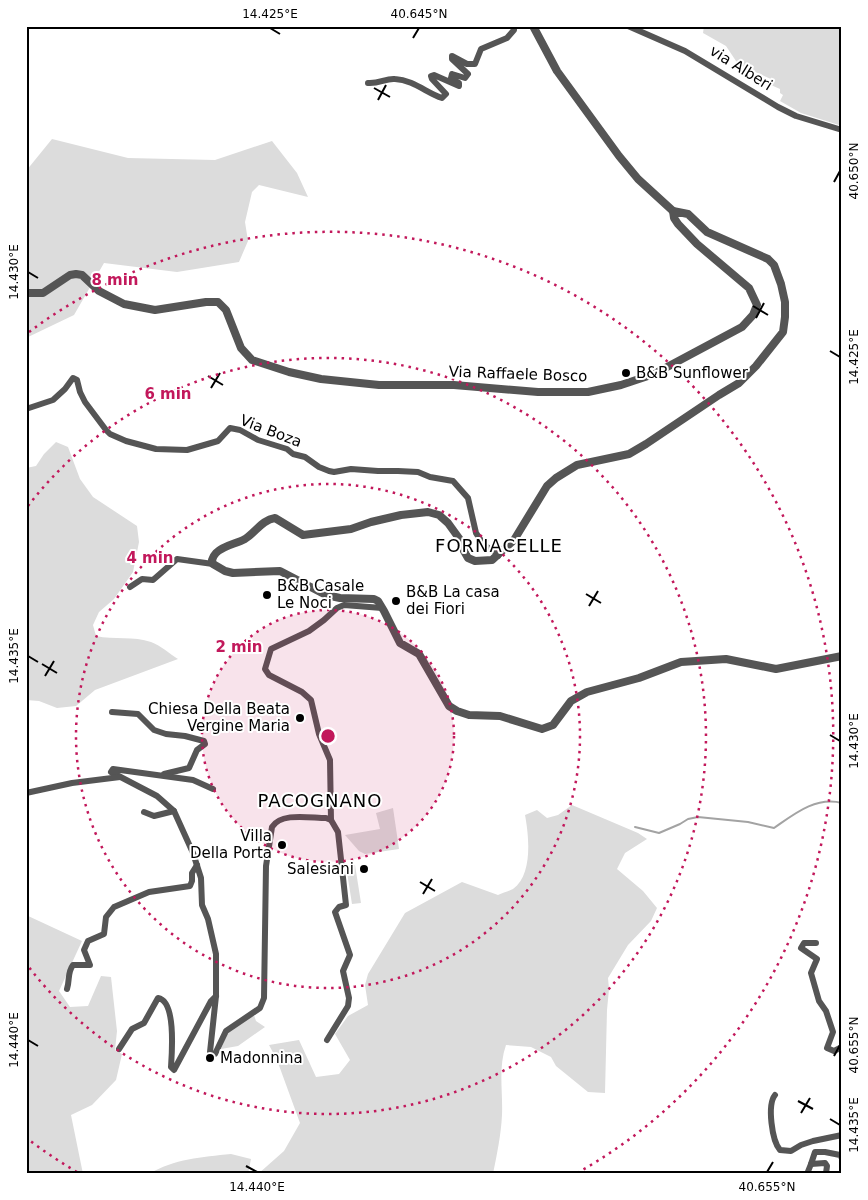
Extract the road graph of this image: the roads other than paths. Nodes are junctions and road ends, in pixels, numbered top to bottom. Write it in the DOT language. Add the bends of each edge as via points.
graph roads {
  1 [pos="514,26"];
  2 [pos="533,26"];
  3 [pos="628,26"];
  4 [pos="368,83"];
  5 [pos="842,130"];
  6 [pos="673,211"];
  7 [pos="26,293"];
  8 [pos="26,409"];
  9 [pos="498,556"];
  10 [pos="213,564"];
  11 [pos="130,587"];
  12 [pos="382,608"];
  13 [pos="842,656"];
  14 [pos="112,712"];
  15 [pos="162,776"];
  16 [pos="121,777"];
  17 [pos="213,789"];
  18 [pos="26,793"];
  19 [pos="174,811"];
  20 [pos="144,812"];
  21 [pos="331,820"];
  22 [pos="197,865"];
  23 [pos="816,943"];
  24 [pos="67,989"];
  25 [pos="216,996"];
  26 [pos="327,1040"];
  27 [pos="842,1047"];
  28 [pos="119,1049"];
  29 [pos="776,1096"];
  30 [pos="842,1135"];
  31 [pos="842,1158"];
  32 [pos="811,1164"];
  33 [pos="826,1173"];
  34 [pos="807,1174"];
  1 -- 4 [label="street" via="508,38 481,49 475,64 452,56 468,74 465,78 451,76 459,86 434,74 432,79 446,94 442,98 422,87 394,79"];
  2 -- 6 [label="street" via="556,70 619,156 638,179"];
  3 -- 5 [label="street, via Alberi" via="686,51 778,108"];
  6 -- 7 [label="street, Via Raffaele Bosco" via="678,224 697,244 750,288 756,305 754,315 742,327 654,374 588,392 379,385 320,379 252,360 241,348 226,310 218,302 155,310 124,304 99,291 82,274 70,276 43,293"];
  6 -- 9 [label="street" via="688,214 707,232 768,259 774,265 785,302 783,332 739,383 646,444 629,454 577,465 556,478 547,486 514,540"];
  8 -- 9 [label="street, Via Boza" via="53,400 74,378 85,402 110,434 126,441 173,451 195,449 218,440 230,428 305,457 328,471 418,472 446,478 456,482 468,498 476,533 483,544"];
  9 -- 10 [label="street" via="479,561 468,558 448,523 439,515 428,512 400,515 351,529 303,535 275,518 269,519 244,539 217,552"];
  10 -- 11 [label="street" via="177,559 153,580 142,579"];
  10 -- 12 [label="street" via="234,573 280,571 326,595 374,599"];
  12 -- 13 [label="street" via="400,643 419,654 449,706 469,715 500,716 542,729 553,725 571,701 587,692 681,662 726,659 776,670"];
  12 -- 21 [label="street" via="344,605 337,608 309,631 271,650 266,660 265,669 269,675 311,700 319,734 330,760"];
  14 -- 15 [label="street" via="138,714 154,730 204,741 189,768"];
  15 -- 16 [label="street" via="111,772"];
  15 -- 17 [label="street" via="193,780"];
  16 -- 18 [label="street"];
  16 -- 19 [label="street" via="157,796"];
  19 -- 20 [label="street" via="154,816"];
  19 -- 22 [label="street"];
  21 -- 25 [label="street" via="286,818 272,827 266,866 264,998 260,1008 226,1032 212,1055"];
  21 -- 26 [label="street" via="338,832 346,905 335,912 350,955 343,971 348,1006"];
  22 -- 24 [label="street" via="192,872 190,886 149,892 114,907 106,917 104,934 88,941 84,950 90,965 73,965 68,973"];
  22 -- 25 [label="street" via="202,905 216,954"];
  23 -- 27 [label="street" via="804,943 801,948 817,960 811,973 833,1032 827,1048 834,1051"];
  25 -- 28 [label="street" via="174,1070 171,1067 170,1015 167,1003 161,998 144,1023 132,1029"];
  29 -- 30 [label="street" via="771,1107 779,1149 791,1151 813,1141"];
  31 -- 32 [label="street" via="815,1152"];
  32 -- 33 [label="street" via="824,1163"];
  32 -- 34 [label="street"];
}
